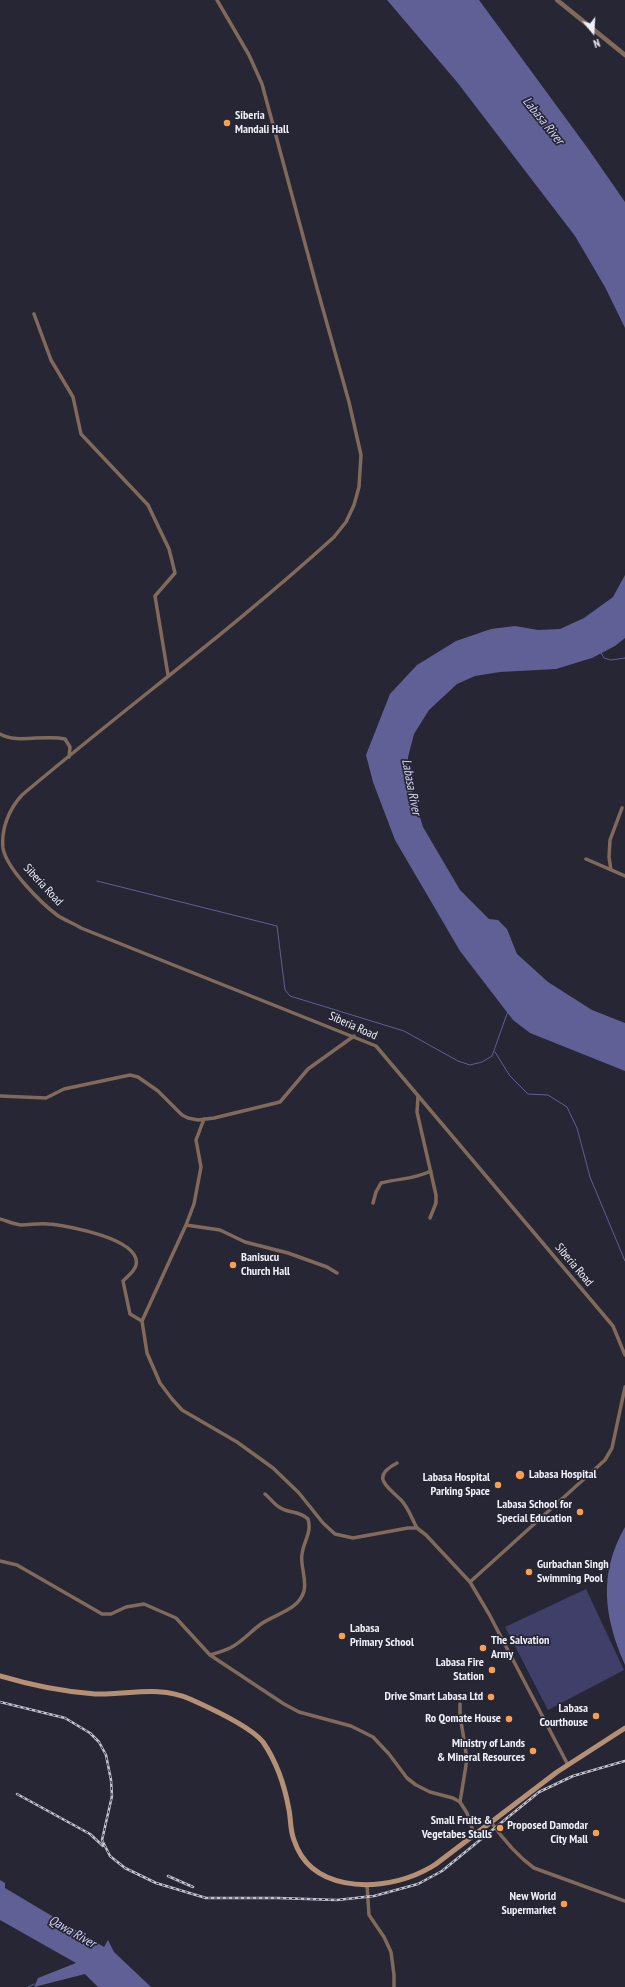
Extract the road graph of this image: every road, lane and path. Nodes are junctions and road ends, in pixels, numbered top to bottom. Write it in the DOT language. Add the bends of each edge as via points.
graph roads {
  1 [pos="217,0"];
  2 [pos="557,0"];
  3 [pos="625,55"];
  4 [pos="34,314"];
  5 [pos="168,675"];
  6 [pos="0,734"];
  7 [pos="68,757"];
  8 [pos="622,808"];
  9 [pos="2,849"];
  10 [pos="586,858"];
  11 [pos="611,870"];
  12 [pos="625,876"];
  13 [pos="354,1036"];
  14 [pos="0,1096"];
  15 [pos="418,1096"];
  16 [pos="204,1119"];
  17 [pos="431,1171"];
  18 [pos="373,1203"];
  19 [pos="430,1218"];
  20 [pos="0,1219"];
  21 [pos="186,1225"];
  22 [pos="337,1273"];
  23 [pos="142,1320"];
  24 [pos="625,1355"];
  25 [pos="625,1387"];
  26 [pos="624,1398"];
  27 [pos="397,1463"];
  28 [pos="265,1494"];
  29 [pos="416,1528"];
  30 [pos="0,1561"];
  31 [pos="470,1582"];
  32 [pos="210,1655"];
  33 [pos="0,1676"];
  34 [pos="460,1704"];
  35 [pos="625,1728"];
  36 [pos="568,1765"];
  37 [pos="460,1802"];
  38 [pos="490,1821"];
  39 [pos="474,1834"];
  40 [pos="367,1885"];
  41 [pos="625,1901"];
  42 [pos="394,1987"];
  1 -- 5 [label="street" via="249,55 262,84 349,402 362,469 354,505 346,522 334,537 246,613"];
  2 -- 3 [label="street"];
  4 -- 5 [label="street" via="51,360 73,397 81,434 148,505 169,549 175,573 154,596"];
  5 -- 7 [label="street"];
  6 -- 7 [label="street" via="11,739 65,739 70,747"];
  7 -- 9 [label="street" via="16,801 5,827"];
  8 -- 11 [label="street" via="610,840 608,857"];
  9 -- 13 [label="street, Siberia Road" via="19,877 48,907 64,919 228,988"];
  10 -- 11 [label="street"];
  11 -- 12 [label="street"];
  13 -- 15 [label="street, Siberia Road" via="376,1046"];
  13 -- 16 [label="street" via="308,1069 280,1102"];
  14 -- 16 [label="street" via="46,1098 64,1089 130,1075 158,1091 182,1116"];
  15 -- 17 [label="street" via="417,1112"];
  15 -- 24 [label="street, Siberia Road" via="613,1326"];
  16 -- 21 [label="street" via="196,1140 201,1167 200,1179"];
  17 -- 18 [label="street" via="409,1179 381,1183"];
  17 -- 19 [label="street" via="436,1204"];
  20 -- 23 [label="street" via="20,1224 77,1228 121,1244 135,1255 136,1267 123,1281 130,1314"];
  21 -- 22 [label="street" via="220,1230 245,1242 288,1253"];
  21 -- 23 [label="street"];
  23 -- 29 [label="street" via="147,1353 160,1383 172,1399 182,1410 237,1442 273,1468 335,1534 353,1538 397,1528"];
  25 -- 26 [label="street"];
  26 -- 31 [label="street" via="612,1448 605,1460"];
  27 -- 29 [label="street" via="383,1473 382,1479 402,1501"];
  28 -- 32 [label="street" via="278,1507 298,1512 308,1519 310,1528 301,1560 304,1590 300,1600 292,1607 262,1623 239,1643"];
  29 -- 31 [label="street" via="426,1535"];
  30 -- 32 [label="street" via="17,1565 102,1614 111,1614 136,1605 152,1607 181,1622 195,1641"];
  31 -- 36 [label="street"];
  32 -- 37 [label="street" via="253,1685 299,1712 365,1732 381,1744 403,1773 416,1785"];
  33 -- 40 [label="main road" via="94,1694 165,1691 190,1699 249,1730 262,1741 274,1762 289,1810 293,1839 299,1853 328,1879"];
  34 -- 37 [label="street" via="467,1759"];
  35 -- 36 [label="main road"];
  36 -- 38 [label="main road"];
  37 -- 39 [label="street" via="467,1813"];
  38 -- 39 [label="main road"];
  38 -- 41 [label="street" via="498,1834 534,1868"];
  39 -- 40 [label="main road" via="436,1864 415,1875"];
  40 -- 42 [label="street" via="369,1915 391,1952"];
}
